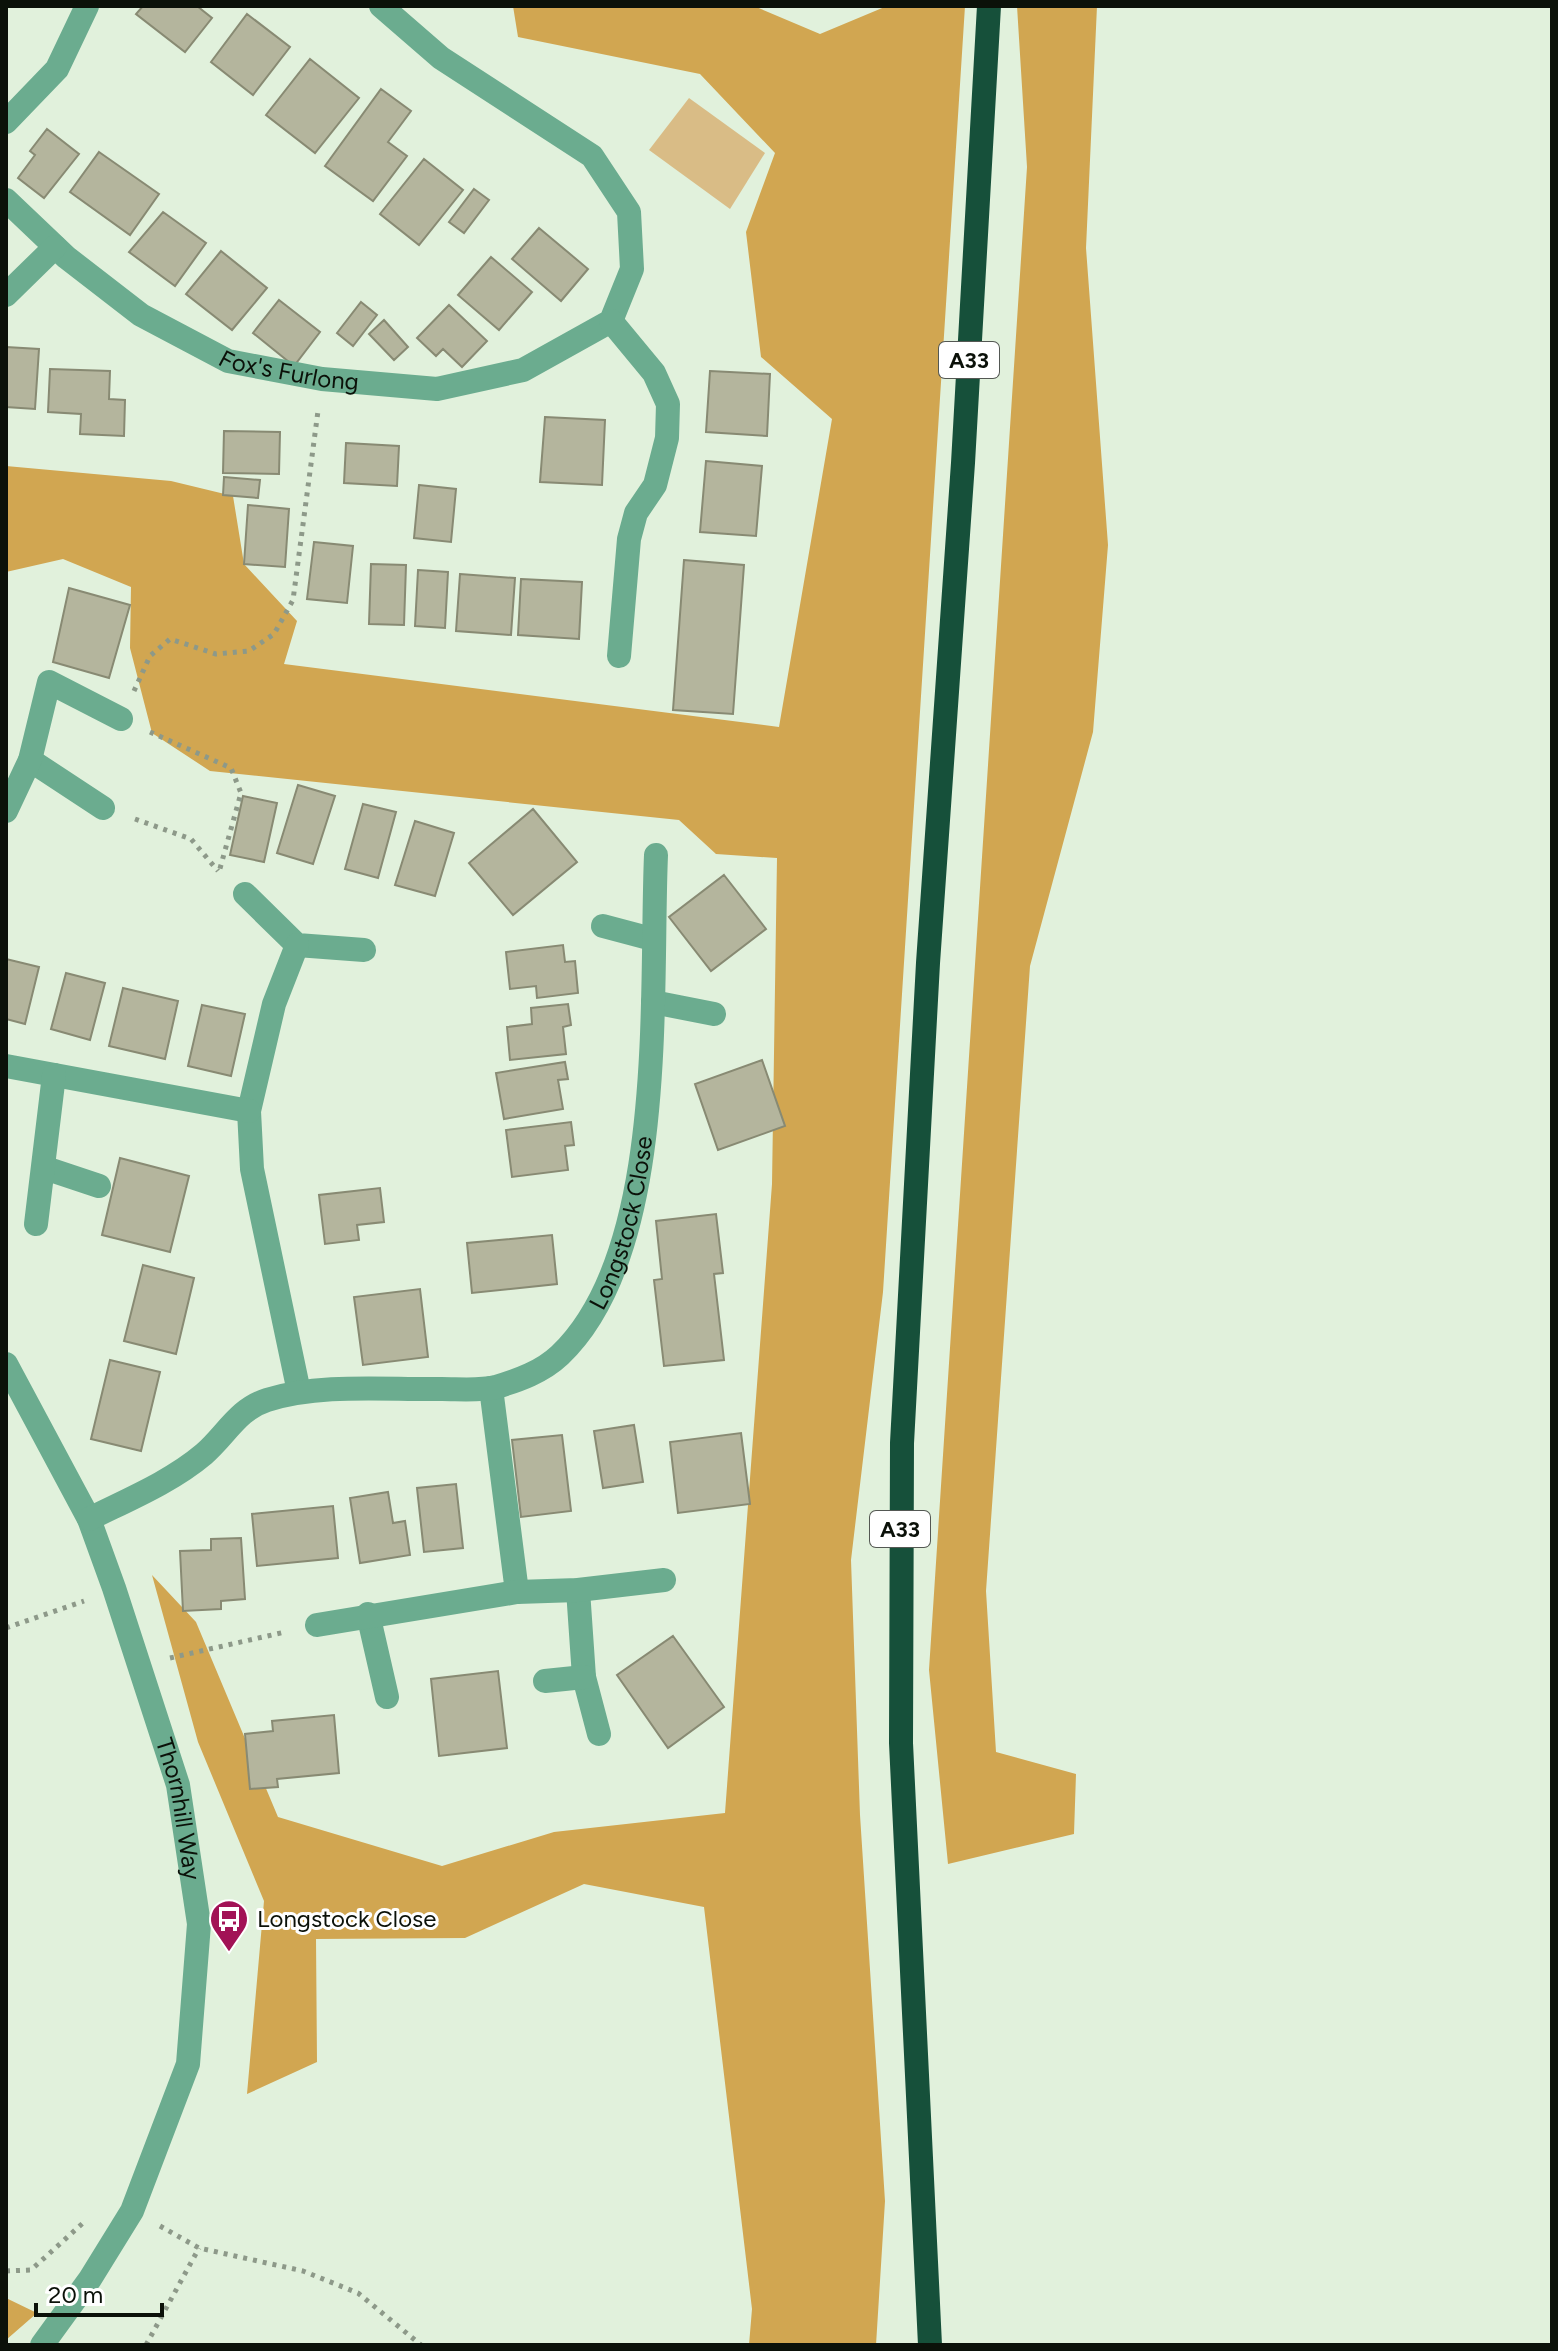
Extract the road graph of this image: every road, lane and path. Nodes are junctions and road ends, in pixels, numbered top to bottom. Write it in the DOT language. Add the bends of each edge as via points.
graph roads {
  1 [pos="87,6"];
  2 [pos="381,6"];
  3 [pos="989,6"];
  4 [pos="6,122"];
  5 [pos="6,200"];
  6 [pos="55,247"];
  7 [pos="6,295"];
  8 [pos="611,321"];
  9 [pos="322,379"];
  10 [pos="619,656"];
  11 [pos="121,719"];
  12 [pos="30,760"];
  13 [pos="103,808"];
  14 [pos="6,811"];
  15 [pos="656,855"];
  16 [pos="219,872"];
  17 [pos="245,894"];
  18 [pos="603,926"];
  19 [pos="652,939"];
  20 [pos="297,945"];
  21 [pos="364,950"];
  22 [pos="653,1002"];
  23 [pos="714,1014"];
  24 [pos="6,1066"];
  25 [pos="54,1075"];
  26 [pos="249,1111"];
  27 [pos="45,1168"];
  28 [pos="99,1186"];
  29 [pos="36,1224"];
  30 [pos="6,1364"];
  31 [pos="491,1388"];
  32 [pos="299,1392"];
  33 [pos="89,1519"];
  34 [pos="664,1580"];
  35 [pos="114,1588"];
  36 [pos="578,1590"];
  37 [pos="517,1592"];
  38 [pos="368,1614"];
  39 [pos="317,1625"];
  40 [pos="6,1628"];
  41 [pos="138,1666"];
  42 [pos="584,1677"];
  43 [pos="545,1681"];
  44 [pos="387,1697"];
  45 [pos="599,1734"];
  46 [pos="132,2211"];
  47 [pos="199,2248"];
  48 [pos="6,2271"];
  49 [pos="42,2345"];
  50 [pos="146,2345"];
  51 [pos="421,2345"];
  52 [pos="930,2345"];
  1 -- 4 [label="street" via="57,69"];
  2 -- 8 [label="street" via="441,58 592,156 629,212 632,269"];
  3 -- 52 [label="highway, A33" via="901,1458 901,1758"];
  5 -- 6 [label="street, Fox's Furlong"];
  6 -- 7 [label="street"];
  6 -- 9 [label="street, Fox's Furlong" via="141,315 228,361"];
  8 -- 9 [label="street, Fox's Furlong" via="523,370 437,389"];
  8 -- 10 [label="street" via="654,373 668,404 667,438 655,485 636,513 629,539"];
  9 -- 11 [label="path" via="293,600 274,634 249,651 216,654 170,639 150,656"];
  11 -- 12 [label="street" via="49,682"];
  11 -- 16 [label="path" via="231,768 241,793"];
  12 -- 13 [label="street"];
  12 -- 14 [label="street"];
  13 -- 16 [label="path" via="191,839"];
  15 -- 19 [label="street, Longstock Close"];
  16 -- 17 [label="path"];
  17 -- 20 [label="street"];
  18 -- 19 [label="street"];
  19 -- 22 [label="street, Longstock Close"];
  20 -- 21 [label="street"];
  20 -- 26 [label="street" via="274,1004"];
  22 -- 23 [label="street"];
  22 -- 31 [label="street, Longstock Close" via="641,1177 614,1266 591,1316 560,1355 533,1375"];
  24 -- 25 [label="street"];
  25 -- 26 [label="street"];
  25 -- 27 [label="street"];
  26 -- 32 [label="street" via="252,1169"];
  27 -- 28 [label="street"];
  27 -- 29 [label="street"];
  30 -- 33 [label="street, Thornhill Way"];
  31 -- 32 [label="street, Longstock Close"];
  31 -- 37 [label="street"];
  32 -- 33 [label="street, Longstock Close" via="265,1400 235,1418 205,1453 169,1479"];
  33 -- 35 [label="street, Thornhill Way"];
  34 -- 36 [label="street"];
  35 -- 40 [label="path"];
  35 -- 41 [label="street, Thornhill Way"];
  36 -- 37 [label="street"];
  36 -- 42 [label="street"];
  37 -- 38 [label="street"];
  38 -- 39 [label="street"];
  38 -- 44 [label="street"];
  39 -- 41 [label="path"];
  41 -- 46 [label="street, Thornhill Way" via="178,1785 199,1924 188,2064"];
  42 -- 43 [label="street"];
  42 -- 45 [label="street"];
  46 -- 47 [label="path"];
  46 -- 48 [label="path" via="115,2202 94,2213 31,2270"];
  46 -- 49 [label="street, Thornhill Way"];
  47 -- 50 [label="path"];
  47 -- 51 [label="path" via="303,2271 358,2293"];
}
